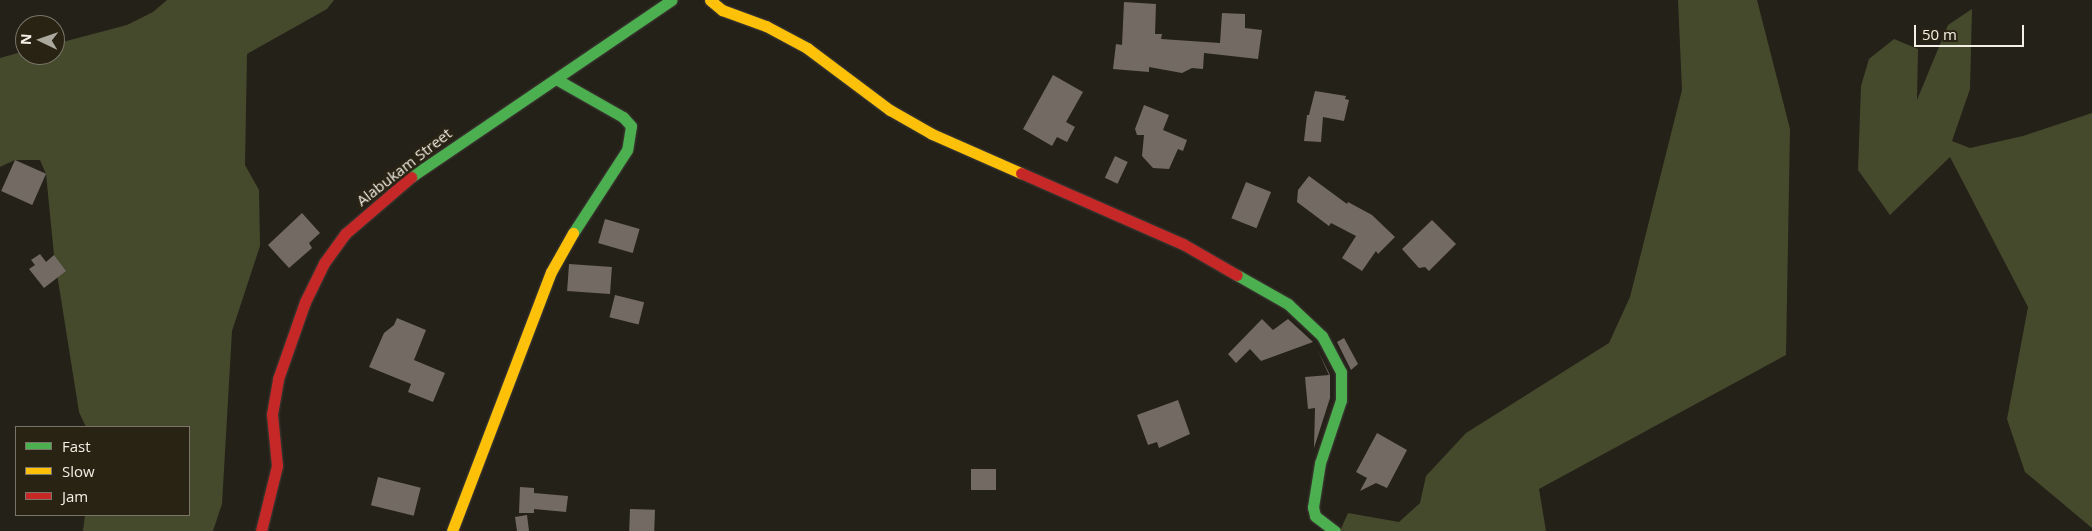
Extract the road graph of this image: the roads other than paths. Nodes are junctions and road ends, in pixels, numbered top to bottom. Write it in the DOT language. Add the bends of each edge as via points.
graph roads {
  1 [pos="671,0"];
  2 [pos="710,0"];
  3 [pos="556,79"];
  4 [pos="261,531"];
  5 [pos="452,531"];
  6 [pos="1335,531"];
  1 -- 3 [label="street, Alabukam Street"];
  2 -- 6 [label="street" via="722,10 766,26 807,48 890,110 932,134 1183,244 1288,304 1322,336 1341,372 1340,400 1320,463 1313,507 1315,516"];
  3 -- 4 [label="street, Alabukam Street" via="401,184 346,233 324,263 278,379 272,414 277,466"];
  3 -- 5 [label="street" via="623,117 631,126 630,139 627,150 580,220 548,279"];
}
